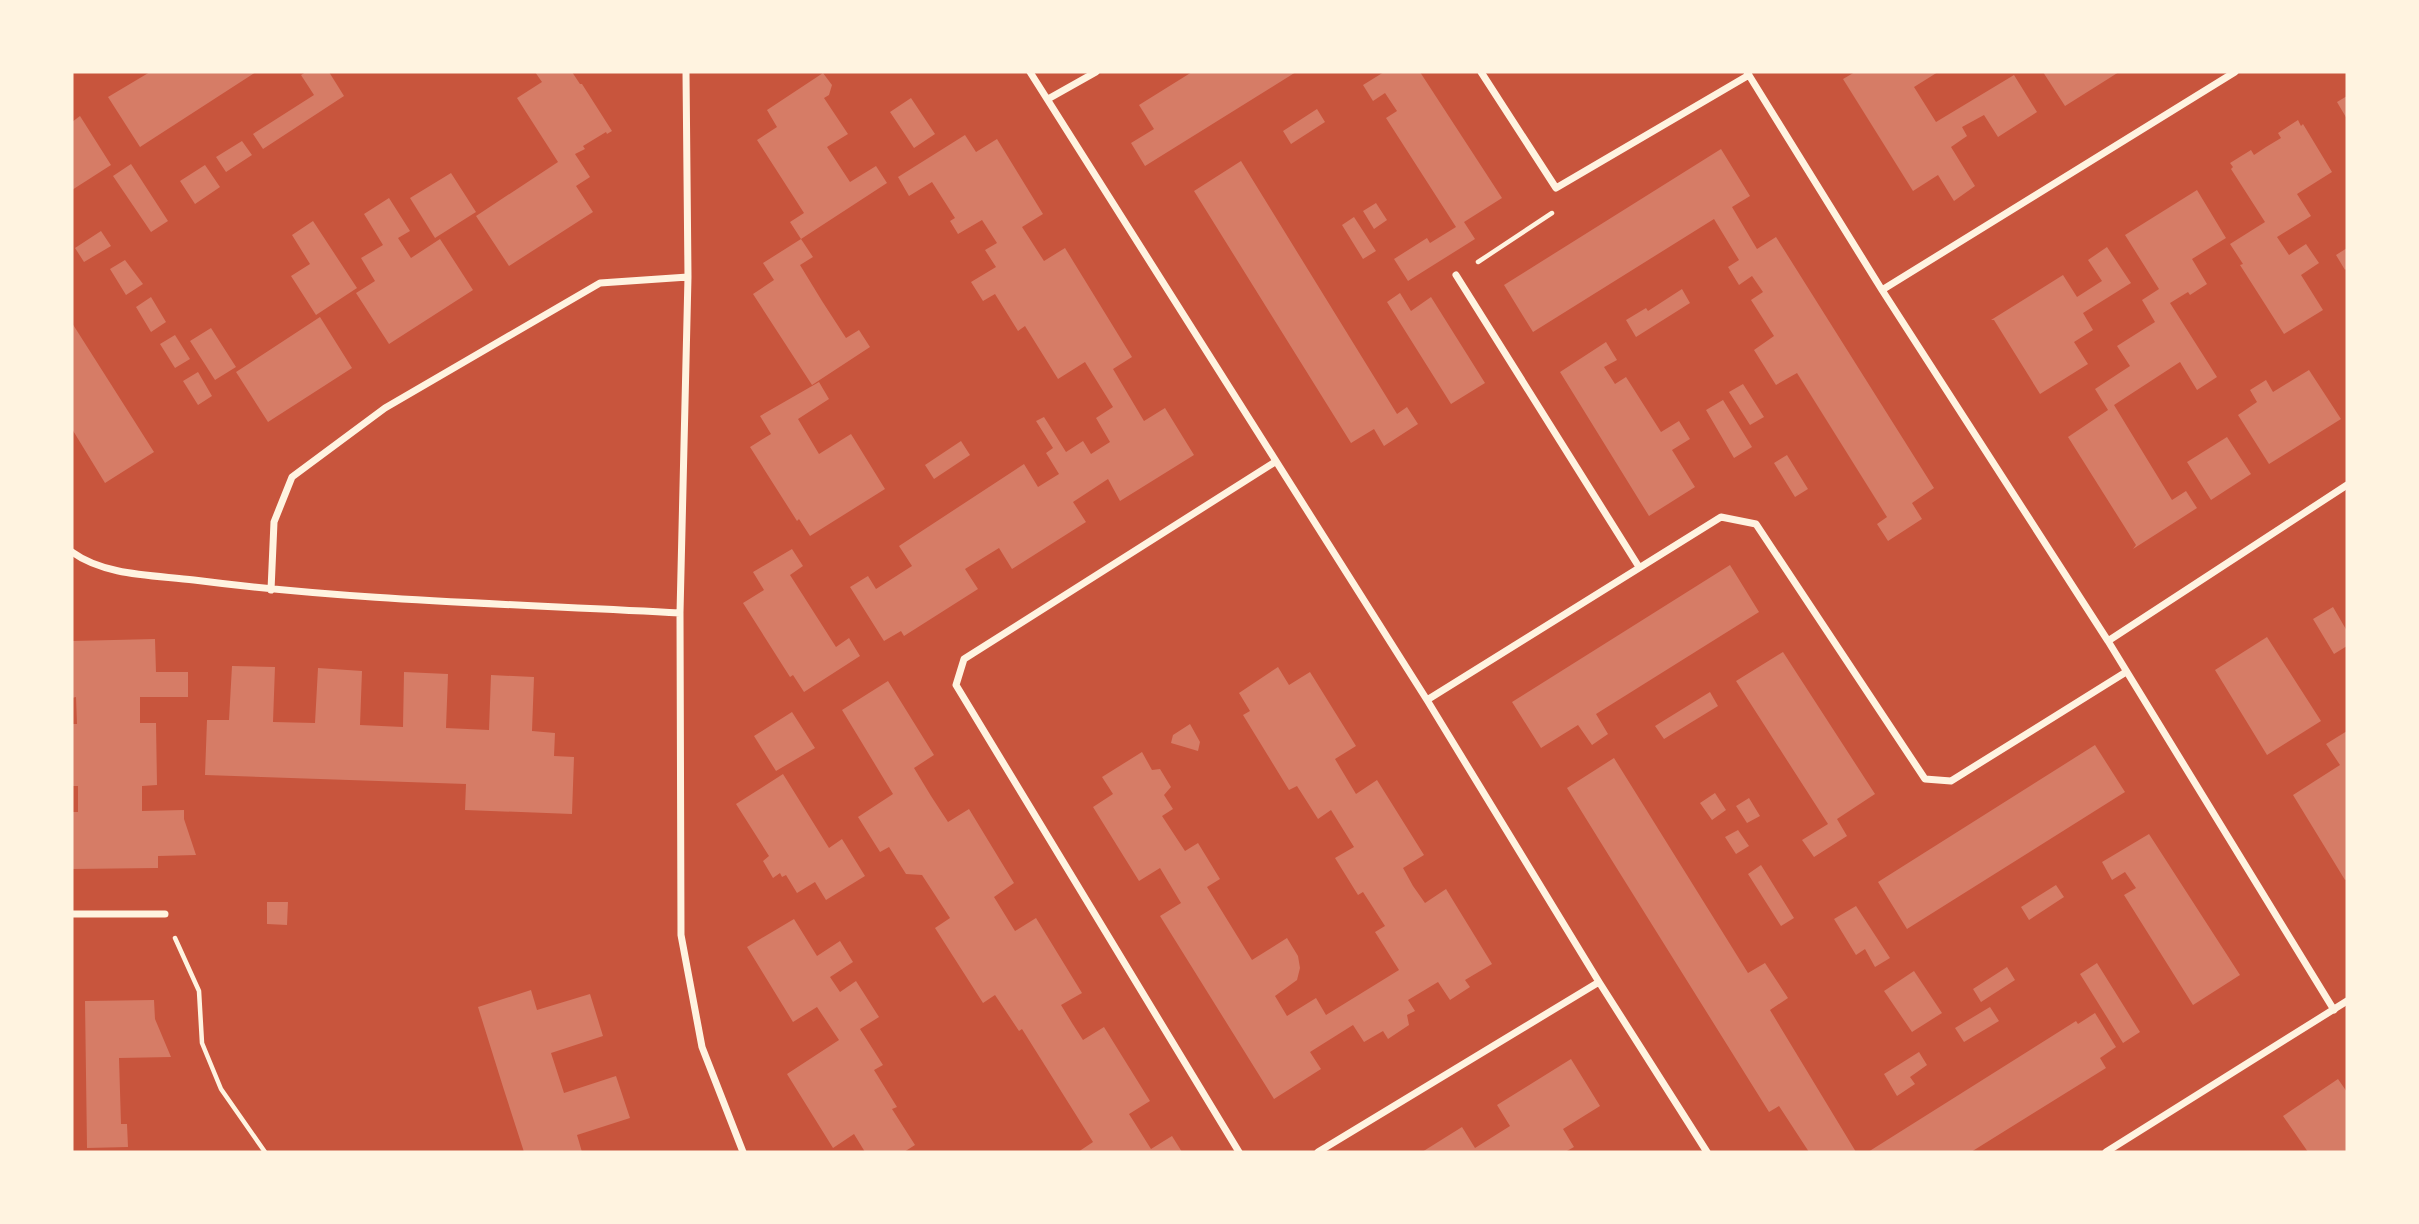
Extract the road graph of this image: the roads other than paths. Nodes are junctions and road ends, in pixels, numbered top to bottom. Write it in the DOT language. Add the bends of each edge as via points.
graph roads {
  1 [pos="686,72"];
  2 [pos="1030,72"];
  3 [pos="1096,72"];
  4 [pos="1481,72"];
  5 [pos="2235,72"];
  6 [pos="1748,74"];
  7 [pos="1048,99"];
  8 [pos="1457,275"];
  9 [pos="688,277"];
  10 [pos="1882,290"];
  11 [pos="1275,462"];
  12 [pos="2347,485"];
  13 [pos="72,552"];
  14 [pos="1639,568"];
  15 [pos="271,590"];
  16 [pos="680,613"];
  17 [pos="2108,641"];
  18 [pos="2126,672"];
  19 [pos="1427,700"];
  20 [pos="72,914"];
  21 [pos="165,914"];
  22 [pos="1599,982"];
  23 [pos="2347,1001"];
  24 [pos="2334,1010"];
  25 [pos="743,1152"];
  26 [pos="1239,1152"];
  27 [pos="1318,1152"];
  28 [pos="1707,1152"];
  29 [pos="2106,1152"];
  1 -- 9 [label="street"];
  2 -- 7 [label="street"];
  3 -- 7 [label="street"];
  4 -- 6 [label="street" via="1556,188"];
  5 -- 10 [label="street"];
  6 -- 10 [label="street"];
  7 -- 11 [label="street"];
  8 -- 14 [label="street"];
  9 -- 15 [label="street" via="600,283 385,408 292,477 274,522"];
  9 -- 16 [label="street"];
  10 -- 17 [label="street"];
  11 -- 19 [label="street"];
  11 -- 26 [label="street" via="964,659 957,685"];
  12 -- 17 [label="street"];
  13 -- 15 [label="street" via="87,563 115,570"];
  14 -- 18 [label="street" via="1721,517 1756,524 1925,779 1951,781"];
  14 -- 19 [label="street"];
  15 -- 16 [label="street"];
  16 -- 25 [label="street" via="681,935 702,1047"];
  17 -- 18 [label="street"];
  18 -- 24 [label="street"];
  19 -- 22 [label="street"];
  20 -- 21 [label="street"];
  22 -- 27 [label="street"];
  22 -- 28 [label="street"];
  23 -- 24 [label="street"];
  24 -- 29 [label="street"];
}
